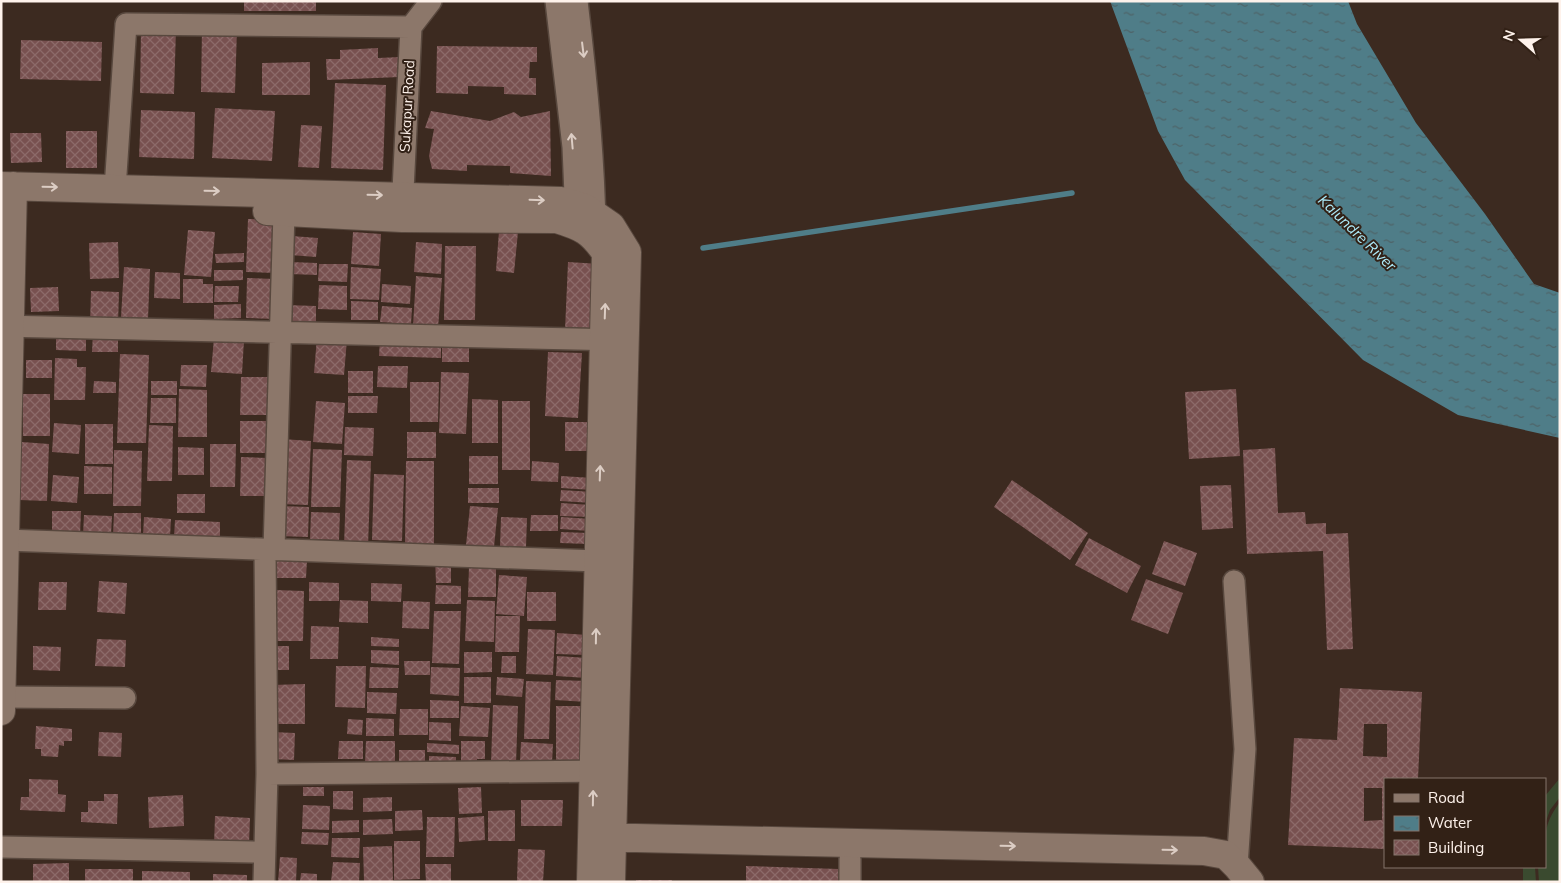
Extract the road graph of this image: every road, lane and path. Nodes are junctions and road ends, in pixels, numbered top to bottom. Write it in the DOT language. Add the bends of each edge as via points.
graph roads {
  1 [pos="431,1"];
  2 [pos="556,1"];
  3 [pos="577,1"];
  4 [pos="410,27"];
  5 [pos="115,189"];
  6 [pos="7,195"];
  7 [pos="402,207"];
  8 [pos="284,212"];
  9 [pos="586,220"];
  10 [pos="6,326"];
  11 [pos="280,334"];
  12 [pos="614,340"];
  13 [pos="5,412"];
  14 [pos="4,526"];
  15 [pos="270,550"];
  16 [pos="598,561"];
  17 [pos="1234,581"];
  18 [pos="2,614"];
  19 [pos="2,697"];
  20 [pos="126,698"];
  21 [pos="1,711"];
  22 [pos="603,771"];
  23 [pos="267,774"];
  24 [pos="602,844"];
  25 [pos="1,847"];
  26 [pos="253,852"];
  27 [pos="850,870"];
  28 [pos="1237,876"];
  29 [pos="264,882"];
  30 [pos="591,882"];
  31 [pos="611,882"];
  1 -- 4 [label="street"];
  9 -- 2 [label="street, one-way" via="572,138"];
  3 -- 9 [label="street, one-way" via="590,130"];
  4 -- 5 [label="street" via="126,24"];
  4 -- 7 [label="street, Sukapur Road"];
  6 -- 5 [label="street, one-way"];
  5 -- 7 [label="street, one-way"];
  6 -- 8 [label="street"];
  6 -- 10 [label="street"];
  7 -- 8 [label="street"];
  7 -- 9 [label="street"];
  8 -- 11 [label="street"];
  9 -- 12 [label="street" via="606,253"];
  10 -- 11 [label="street"];
  10 -- 13 [label="street"];
  11 -- 12 [label="street"];
  11 -- 15 [label="street"];
  16 -- 12 [label="street, one-way"];
  12 -- 22 [label="street"];
  13 -- 14 [label="street"];
  14 -- 15 [label="street"];
  14 -- 18 [label="street"];
  15 -- 16 [label="street"];
  15 -- 23 [label="street"];
  22 -- 16 [label="street, one-way"];
  17 -- 28 [label="street" via="1245,749"];
  18 -- 19 [label="street"];
  19 -- 20 [label="street"];
  19 -- 21 [label="street"];
  22 -- 23 [label="street"];
  22 -- 24 [label="street"];
  23 -- 29 [label="street"];
  24 -- 27 [label="street"];
  24 -- 28 [label="street, one-way" via="1204,851 1226,855"];
  24 -- 30 [label="street"];
  24 -- 31 [label="street"];
  25 -- 26 [label="street"];
  27 -- 28 [label="street" via="1202,870"];
}
